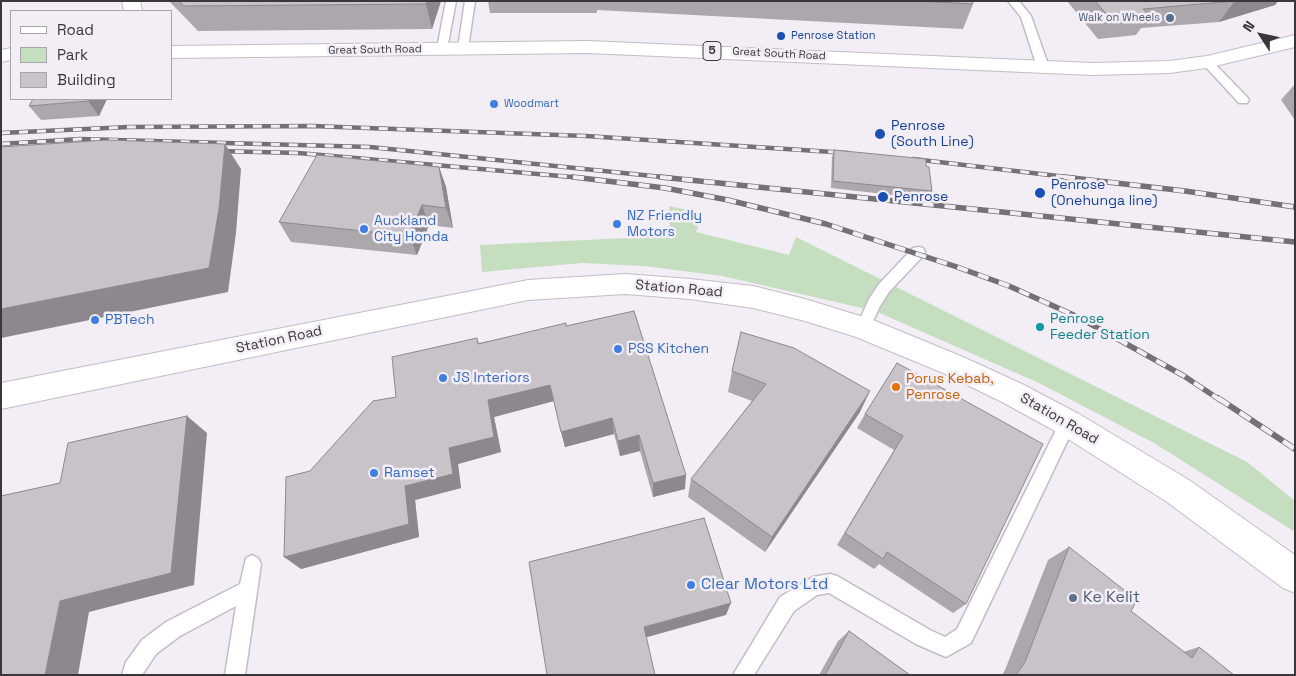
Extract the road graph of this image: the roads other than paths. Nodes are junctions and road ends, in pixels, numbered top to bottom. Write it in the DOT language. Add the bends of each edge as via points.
graph roads {
  1 [pos="451,1"];
  2 [pos="470,1"];
  3 [pos="1013,1"];
  4 [pos="1295,41"];
  5 [pos="463,48"];
  6 [pos="442,49"];
  7 [pos="172,52"];
  8 [pos="1208,62"];
  9 [pos="1043,67"];
  10 [pos="1243,100"];
  11 [pos="918,252"];
  12 [pos="863,328"];
  13 [pos="1,396"];
  14 [pos="1068,423"];
  15 [pos="252,564"];
  16 [pos="1295,576"];
  17 [pos="248,590"];
  18 [pos="132,675"];
  19 [pos="235,675"];
  20 [pos="742,675"];
  1 -- 6 [label="lane"];
  2 -- 5 [label="lane"];
  3 -- 9 [label="lane" via="1026,16"];
  4 -- 8 [label="main road, Great South Road / 5"];
  5 -- 6 [label="main road, Great South Road / 5"];
  5 -- 9 [label="main road, Great South Road / 5" via="630,48"];
  6 -- 7 [label="main road, Great South Road / 5"];
  8 -- 9 [label="main road, Great South Road / 5" via="1130,69"];
  8 -- 10 [label="lane"];
  11 -- 12 [label="lane" via="884,288"];
  12 -- 13 [label="main road, Station Road" via="753,297 690,289 625,284 528,290"];
  12 -- 14 [label="main road, Station Road" via="953,365"];
  14 -- 16 [label="main road, Station Road" via="1178,491"];
  14 -- 20 [label="lane" via="964,636 946,647 830,583 822,584 813,586 787,604"];
  15 -- 17 [label="lane"];
  17 -- 18 [label="lane" via="173,629 149,647"];
  17 -- 19 [label="lane"];
}
